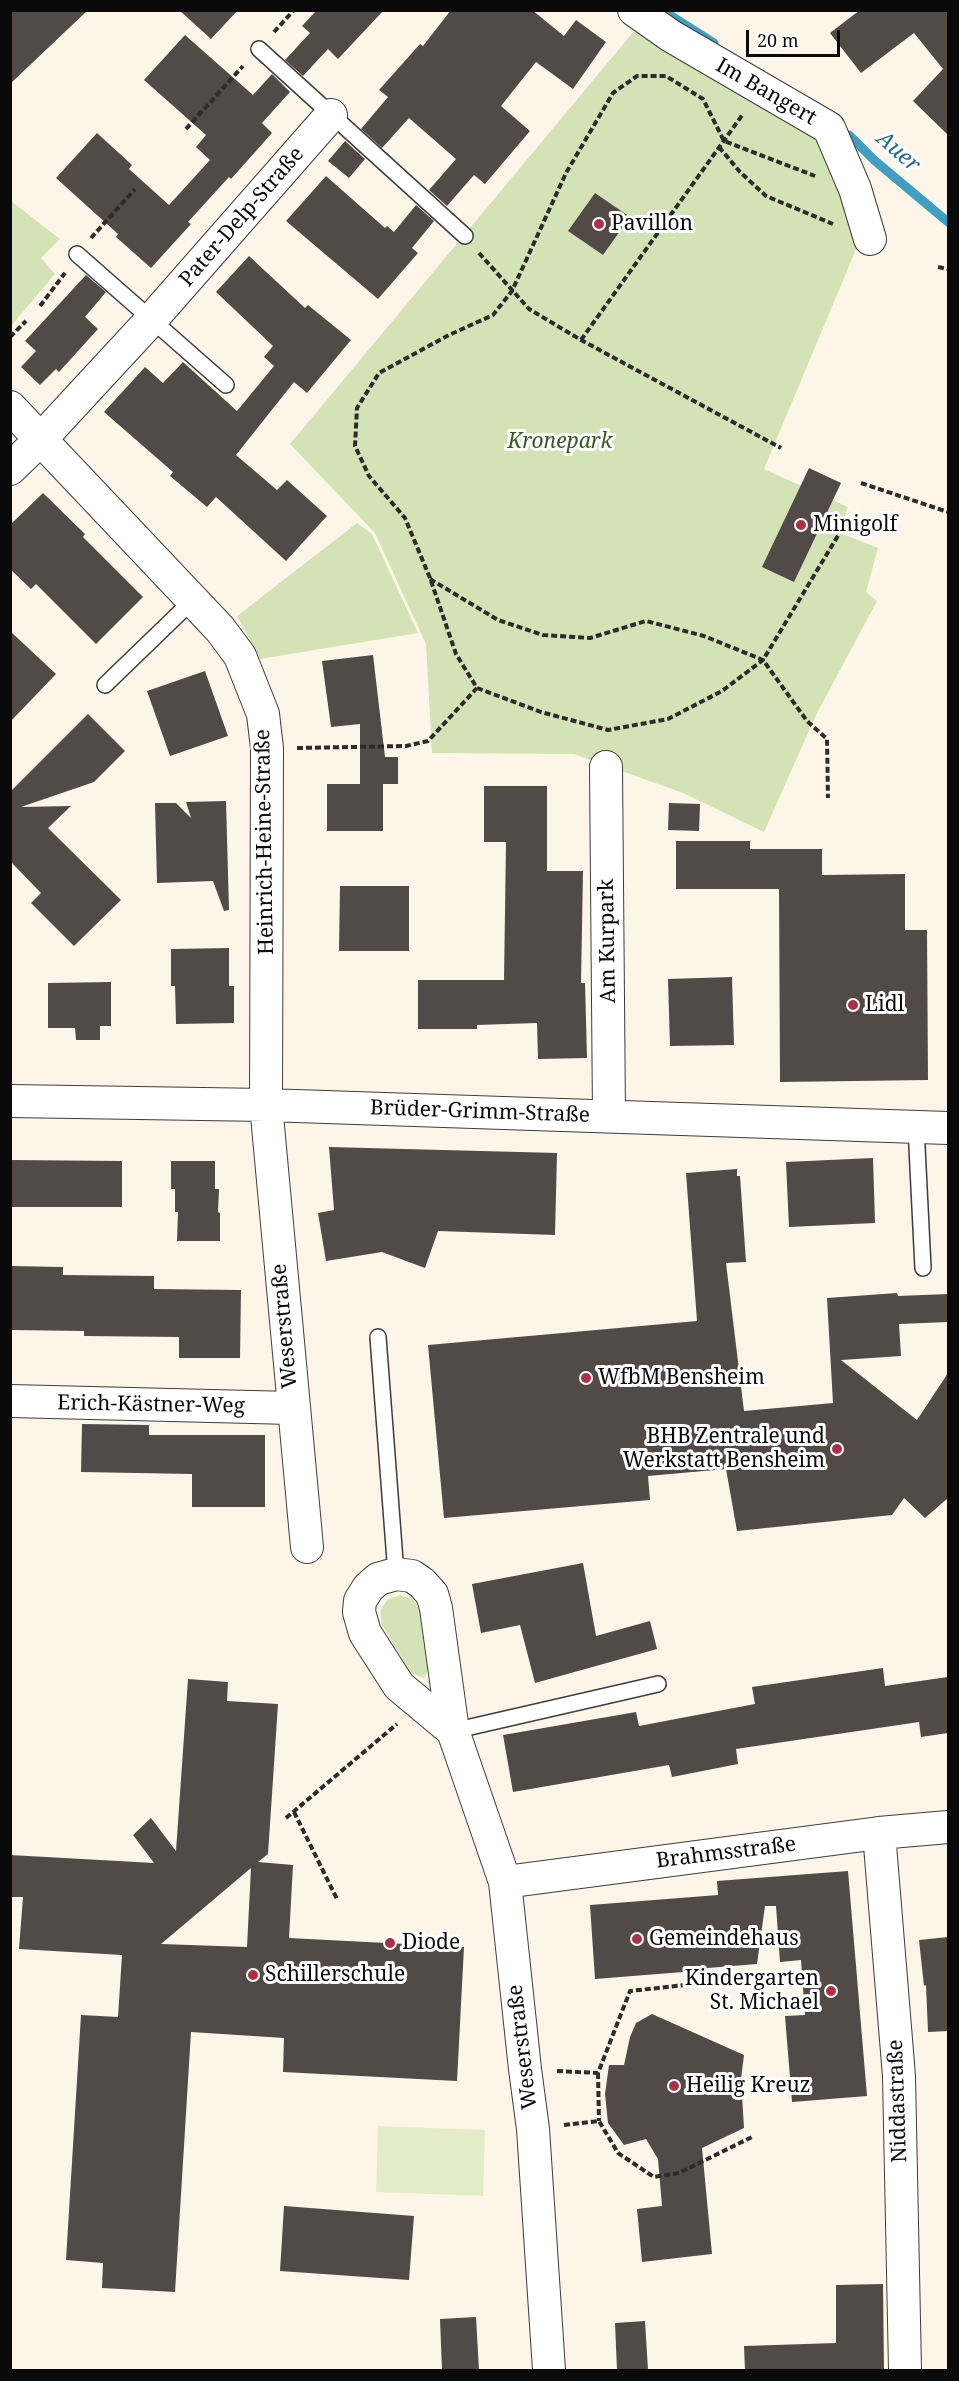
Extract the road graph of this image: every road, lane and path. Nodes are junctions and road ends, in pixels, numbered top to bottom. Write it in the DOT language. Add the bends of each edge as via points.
graph roads {
  1 [pos="294,10"];
  2 [pos="634,10"];
  3 [pos="258,49"];
  4 [pos="759,88"];
  5 [pos="331,115"];
  6 [pos="186,129"];
  7 [pos="724,141"];
  8 [pos="719,147"];
  9 [pos="855,189"];
  10 [pos="465,236"];
  11 [pos="870,239"];
  12 [pos="77,254"];
  13 [pos="938,267"];
  14 [pos="948,269"];
  15 [pos="512,291"];
  16 [pos="152,319"];
  17 [pos="26,321"];
  18 [pos="10,337"];
  19 [pos="580,340"];
  20 [pos="226,385"];
  21 [pos="10,407"];
  22 [pos="41,439"];
  23 [pos="781,448"];
  24 [pos="10,469"];
  25 [pos="861,483"];
  26 [pos="948,512"];
  27 [pos="839,534"];
  28 [pos="429,578"];
  29 [pos="193,600"];
  30 [pos="763,660"];
  31 [pos="105,685"];
  32 [pos="477,688"];
  33 [pos="267,748"];
  34 [pos="606,767"];
  35 [pos="828,798"];
  36 [pos="10,1101"];
  37 [pos="266,1105"];
  38 [pos="609,1116"];
  39 [pos="916,1127"];
  40 [pos="948,1128"];
  41 [pos="923,1268"];
  42 [pos="378,1337"];
  43 [pos="10,1401"];
  44 [pos="292,1408"];
  45 [pos="307,1546"];
  46 [pos="396,1574"];
  47 [pos="658,1684"];
  48 [pos="421,1705"];
  49 [pos="453,1731"];
  50 [pos="294,1812"];
  51 [pos="286,1818"];
  52 [pos="948,1827"];
  53 [pos="879,1833"];
  54 [pos="505,1882"];
  55 [pos="337,1899"];
  56 [pos="703,1983"];
  57 [pos="525,2068"];
  58 [pos="598,2073"];
  59 [pos="600,2121"];
  60 [pos="533,2129"];
  61 [pos="754,2136"];
  62 [pos="549,2370"];
  63 [pos="905,2370"];
  1 -- 3 [label="path"];
  2 -- 4 [label="street, Im Bangert"];
  3 -- 5 [label="lane"];
  3 -- 6 [label="path"];
  4 -- 7 [label="path"];
  4 -- 9 [label="street, Im Bangert" via="829,128"];
  5 -- 10 [label="lane"];
  5 -- 16 [label="street, Pater-Delp-Straße"];
  7 -- 8 [label="path"];
  7 -- 9 [label="path"];
  7 -- 15 [label="path" via="703,99 666,76 637,76 613,93 566,172"];
  8 -- 11 [label="path" via="766,196"];
  8 -- 19 [label="path"];
  9 -- 11 [label="street, Im Bangert"];
  10 -- 15 [label="path"];
  12 -- 16 [label="lane"];
  13 -- 14 [label="path"];
  15 -- 19 [label="path" via="529,309"];
  15 -- 28 [label="path" via="493,315 379,373 357,408 355,446 369,476 405,518"];
  16 -- 20 [label="lane"];
  16 -- 22 [label="street, Pater-Delp-Straße"];
  17 -- 18 [label="path"];
  19 -- 23 [label="path"];
  21 -- 22 [label="street, Heinrich-Heine-Straße"];
  22 -- 24 [label="street, Pater-Delp-Straße"];
  22 -- 29 [label="street, Heinrich-Heine-Straße"];
  25 -- 26 [label="path"];
  27 -- 30 [label="path"];
  28 -- 30 [label="path" via="498,620 543,634 590,638 646,621 704,636"];
  28 -- 32 [label="path" via="456,654"];
  29 -- 31 [label="lane"];
  29 -- 33 [label="street, Heinrich-Heine-Straße" via="240,657 263,714"];
  30 -- 32 [label="path" via="722,691 668,719 608,730 541,712"];
  30 -- 35 [label="path" via="807,721 827,740"];
  32 -- 33 [label="path" via="428,741 406,746"];
  33 -- 37 [label="street, Heinrich-Heine-Straße"];
  34 -- 38 [label="street, Am Kurpark"];
  36 -- 37 [label="street, Brüder-Grimm-Straße"];
  37 -- 38 [label="street, Brüder-Grimm-Straße"];
  37 -- 44 [label="street, Weserstraße"];
  38 -- 39 [label="street, Brüder-Grimm-Straße"];
  39 -- 40 [label="street, Brüder-Grimm-Straße"];
  39 -- 41 [label="lane"];
  42 -- 46 [label="lane"];
  43 -- 44 [label="street, Erich-Kästner-Weg"];
  44 -- 45 [label="street, Weserstraße"];
  46 -- 48 [label="street" via="378,1579 368,1588 359,1612 365,1633 399,1686"];
  46 -- 49 [label="street, Weserstraße" via="412,1576 432,1594"];
  47 -- 49 [label="lane"];
  48 -- 49 [label="street"];
  48 -- 50 [label="path"];
  49 -- 54 [label="street, Weserstraße"];
  50 -- 51 [label="path"];
  50 -- 55 [label="path"];
  52 -- 53 [label="street, Brahmsstraße"];
  53 -- 54 [label="street, Brahmsstraße"];
  53 -- 63 [label="street, Niddastraße" via="899,2076"];
  54 -- 57 [label="street, Weserstraße"];
  56 -- 58 [label="path" via="630,1991"];
  57 -- 58 [label="path"];
  57 -- 60 [label="street, Weserstraße"];
  58 -- 59 [label="path"];
  59 -- 60 [label="path"];
  59 -- 61 [label="path" via="618,2153 654,2177 679,2173"];
  60 -- 62 [label="street, Weserstraße"];
}
